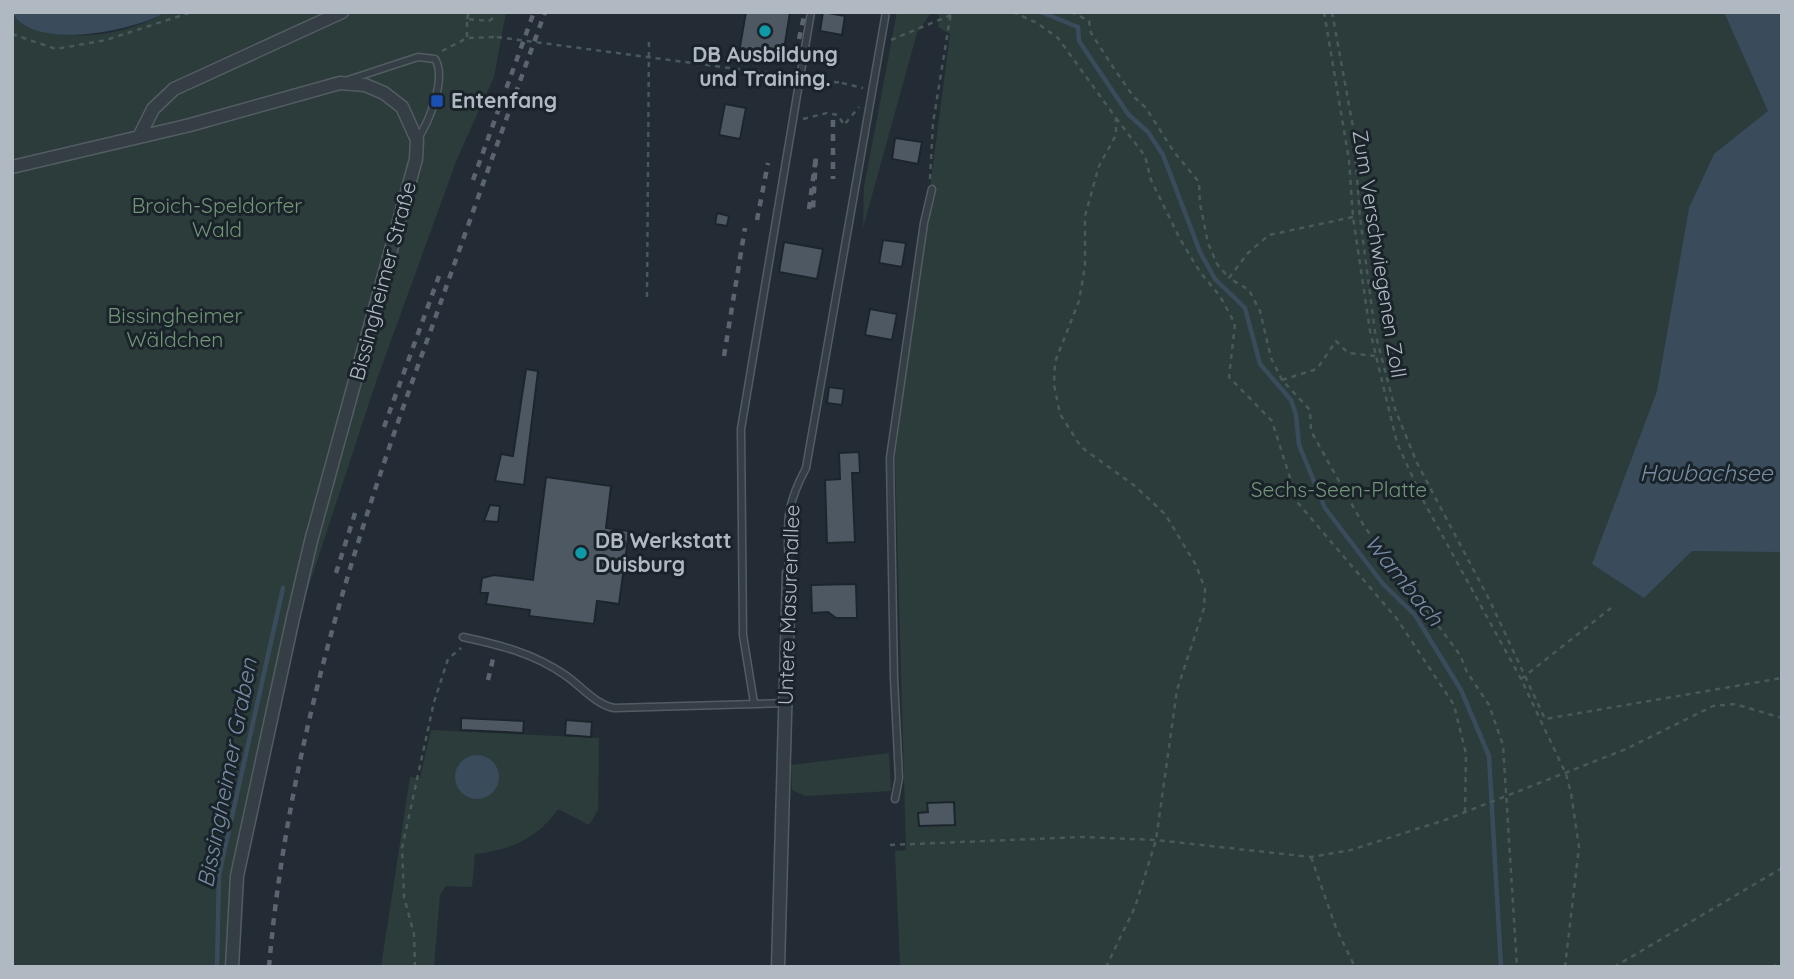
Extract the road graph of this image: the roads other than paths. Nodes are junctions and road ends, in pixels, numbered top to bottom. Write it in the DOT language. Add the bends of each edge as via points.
graph roads {
  1 [pos="342,12"];
  2 [pos="811,12"];
  3 [pos="886,12"];
  4 [pos="340,83"];
  5 [pos="139,137"];
  6 [pos="417,140"];
  7 [pos="12,167"];
  8 [pos="932,189"];
  9 [pos="789,573"];
  10 [pos="463,637"];
  11 [pos="754,703"];
  12 [pos="786,703"];
  13 [pos="895,799"];
  14 [pos="232,967"];
  15 [pos="778,967"];
  1 -- 5 [label="street" via="174,89 153,109"];
  2 -- 11 [label="lane" via="741,429 743,635"];
  3 -- 9 [label="lane, Untere Masurenallee" via="806,468 790,497"];
  4 -- 5 [label="street"];
  4 -- 6 [label="street" via="365,85 384,93 402,107"];
  4 -- 6 [label="lane" via="418,57 435,59 440,76"];
  5 -- 7 [label="street"];
  6 -- 14 [label="street, Bissingheimer Straße" via="293,618 237,876"];
  8 -- 13 [label="lane" via="890,457 900,778"];
  9 -- 12 [label="street, Untere Masurenallee"];
  10 -- 11 [label="lane" via="531,656 565,675 604,706"];
  11 -- 12 [label="lane"];
  12 -- 15 [label="street, Untere Masurenallee"];
}
